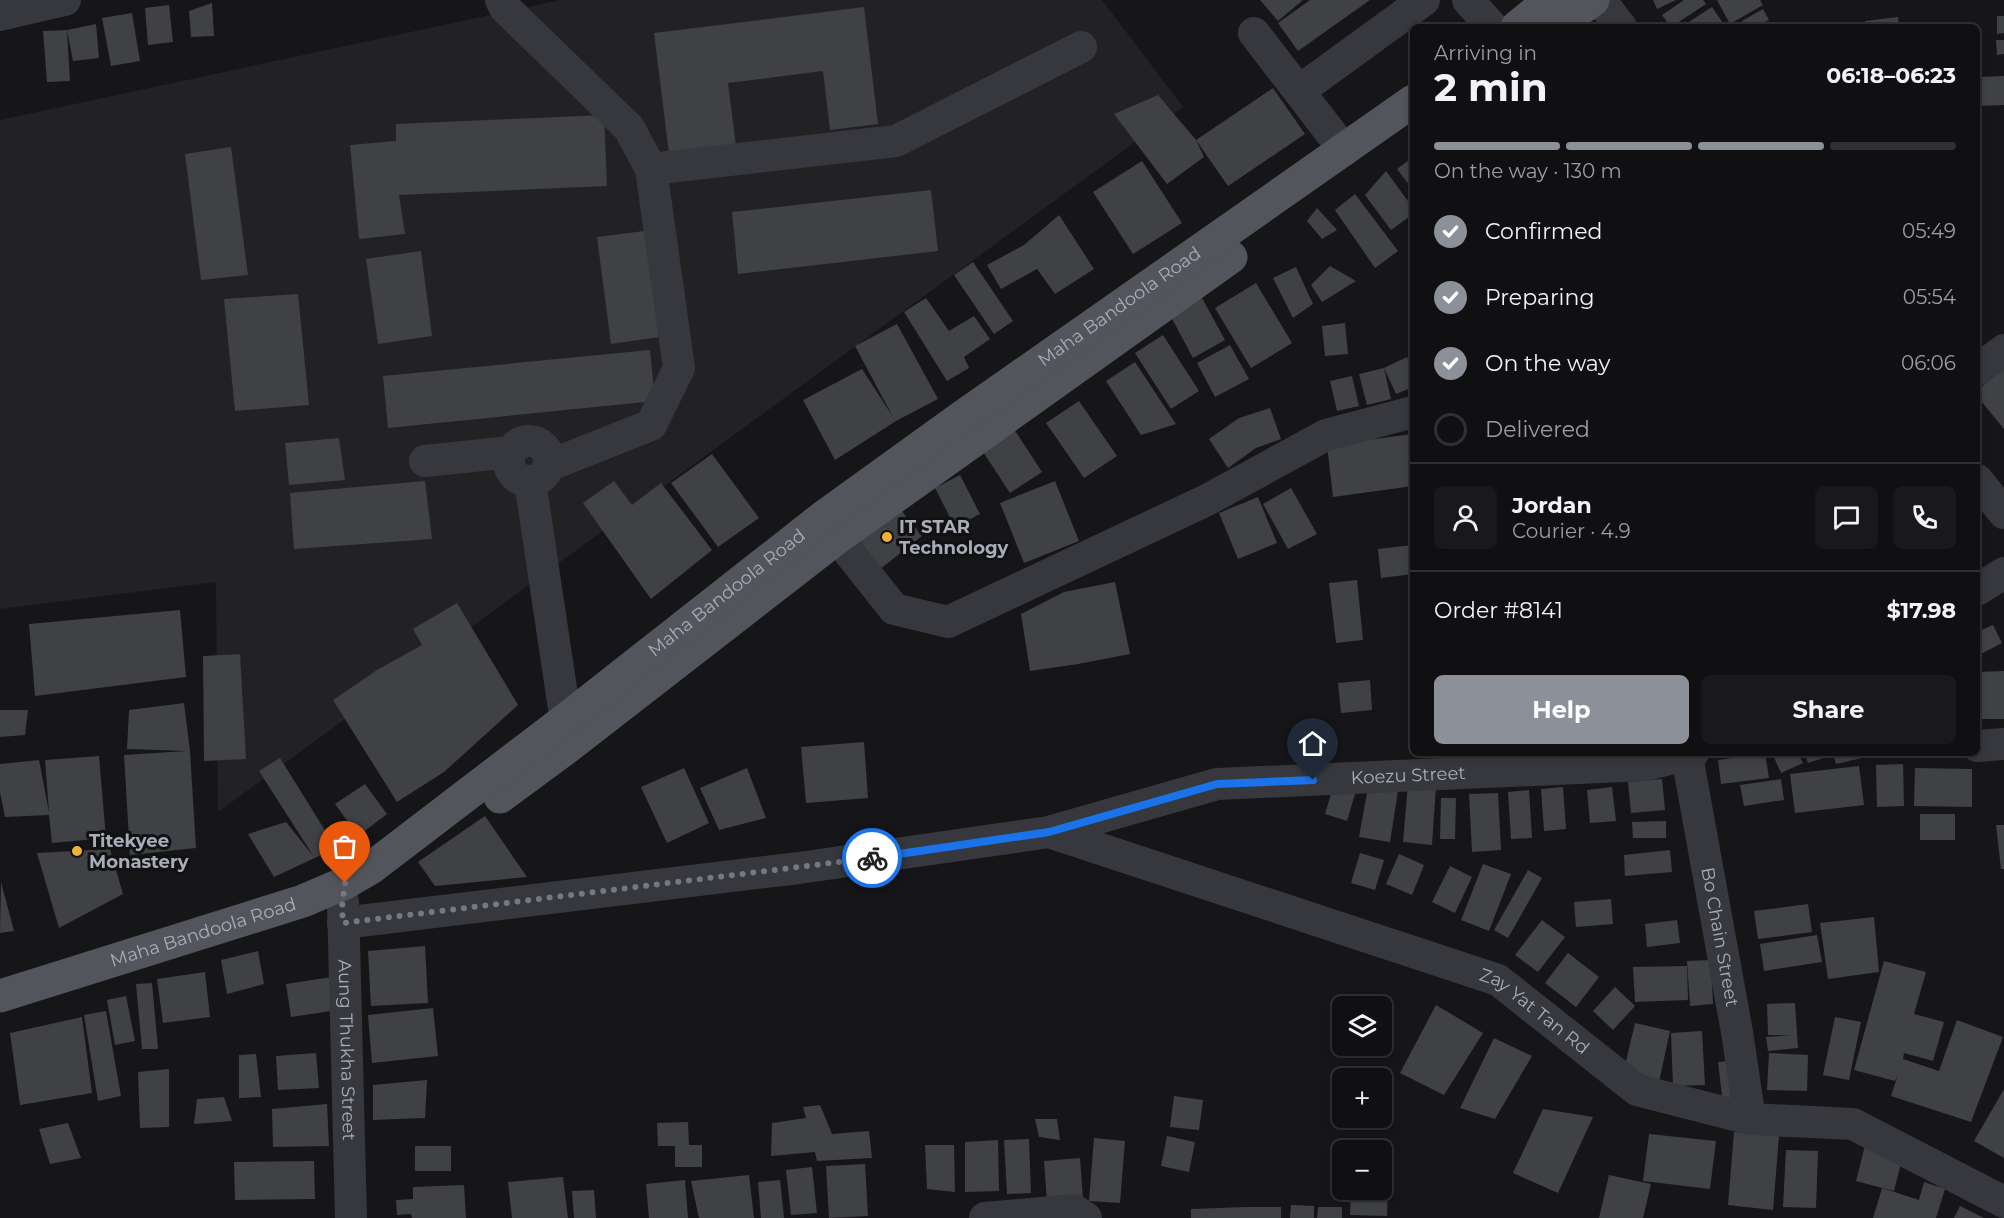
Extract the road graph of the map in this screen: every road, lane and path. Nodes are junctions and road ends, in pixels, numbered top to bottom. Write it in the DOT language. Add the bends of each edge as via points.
graph roads {
  1 [pos="65,0"];
  2 [pos="501,0"];
  3 [pos="1424,0"];
  4 [pos="1468,0"];
  5 [pos="1550,0"];
  6 [pos="1593,0"];
  7 [pos="1600,0"];
  8 [pos="0,15"];
  9 [pos="1489,24"];
  10 [pos="1521,24"];
  11 [pos="1559,24"];
  12 [pos="1619,24"];
  13 [pos="1254,33"];
  14 [pos="1081,47"];
  15 [pos="1299,92"];
  16 [pos="1410,103"];
  17 [pos="1410,130"];
  18 [pos="1344,150"];
  19 [pos="651,169"];
  20 [pos="2004,350"];
  21 [pos="1980,368"];
  22 [pos="1410,413"];
  23 [pos="425,461"];
  24 [pos="539,473"];
  25 [pos="1980,484"];
  26 [pos="2004,513"];
  27 [pos="830,528"];
  28 [pos="2004,573"];
  29 [pos="1980,588"];
  30 [pos="568,732"];
  31 [pos="2004,744"];
  32 [pos="1980,746"];
  33 [pos="1682,756"];
  34 [pos="1690,756"];
  35 [pos="1049,832"];
  36 [pos="343,904"];
  37 [pos="0,996"];
  38 [pos="0,1020"];
  39 [pos="1749,1119"];
  40 [pos="2004,1202"];
  41 [pos="351,1218"];
  42 [pos="985,1218"];
  43 [pos="1086,1218"];
  1 -- 8 [label="street"];
  2 -- 19 [label="street" via="629,128"];
  3 -- 15 [label="street"];
  4 -- 9 [label="street"];
  5 -- 10 [label="main road"];
  6 -- 11 [label="main road"];
  7 -- 12 [label="street"];
  13 -- 15 [label="street"];
  14 -- 19 [label="street" via="896,141"];
  15 -- 18 [label="street"];
  16 -- 18 [label="main road, Maha Bandoola Road"];
  17 -- 27 [label="main road, Maha Bandoola Road"];
  18 -- 27 [label="main road, Maha Bandoola Road" via="962,417"];
  19 -- 24 [label="street" via="680,368 651,425"];
  20 -- 21 [label="street"];
  22 -- 27 [label="street" via="1326,435 1207,500 948,622 894,609"];
  23 -- 24 [label="street" via="511,452 512,472 517,477"];
  24 -- 30 [label="street"];
  25 -- 26 [label="street"];
  27 -- 30 [label="main road, Maha Bandoola Road"];
  28 -- 29 [label="street"];
  30 -- 36 [label="main road, Maha Bandoola Road" via="371,868"];
  31 -- 32 [label="street"];
  33 -- 35 [label="street, Koezu Street" via="1646,765 1217,784"];
  34 -- 39 [label="street, Bo Chain Street"];
  35 -- 36 [label="street, Koezu Street" via="799,868"];
  35 -- 39 [label="street, Zay Yat Tan Rd" via="1498,980 1636,1090"];
  36 -- 37 [label="main road, Maha Bandoola Road" via="266,913"];
  36 -- 38 [label="main road, Maha Bandoola Road" via="308,923 270,936"];
  36 -- 41 [label="street, Aung Thukha Street"];
  39 -- 40 [label="street, Zay Yat Tan Rd" via="1853,1124"];
  42 -- 43 [label="street" via="1074,1210"];
}
